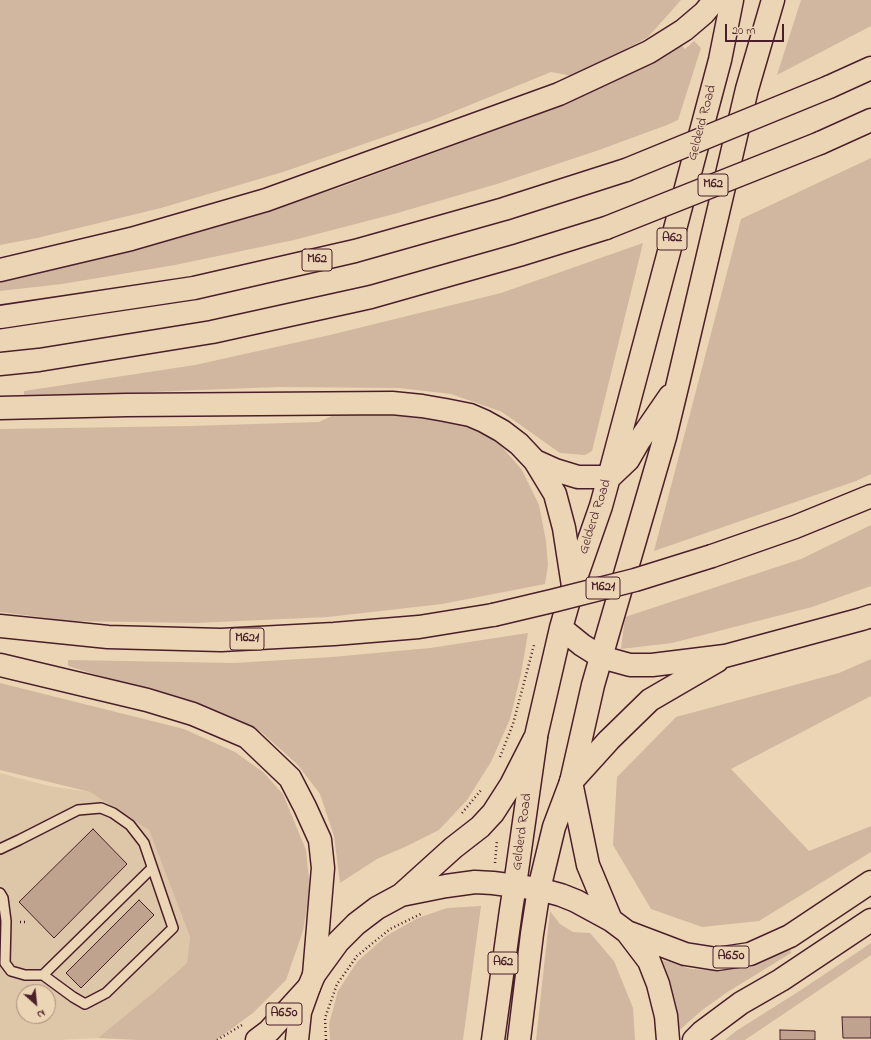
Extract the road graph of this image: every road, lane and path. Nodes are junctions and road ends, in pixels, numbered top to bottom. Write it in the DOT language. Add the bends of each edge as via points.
graph roads {
  1 [pos="715,0"];
  2 [pos="732,0"];
  3 [pos="772,0"];
  4 [pos="871,68"];
  5 [pos="871,120"];
  6 [pos="0,270"];
  7 [pos="0,317"];
  8 [pos="0,364"];
  9 [pos="678,383"];
  10 [pos="0,408"];
  11 [pos="535,461"];
  12 [pos="609,477"];
  13 [pos="871,496"];
  14 [pos="573,586"];
  15 [pos="871,616"];
  16 [pos="0,626"];
  17 [pos="561,628"];
  18 [pos="725,656"];
  19 [pos="601,658"];
  20 [pos="0,665"];
  21 [pos="536,736"];
  22 [pos="572,782"];
  23 [pos="0,849"];
  24 [pos="152,868"];
  25 [pos="871,882"];
  26 [pos="515,885"];
  27 [pos="539,889"];
  28 [pos="0,894"];
  29 [pos="401,895"];
  30 [pos="429,910"];
  31 [pos="871,920"];
  32 [pos="619,926"];
  33 [pos="43,975"];
  34 [pos="312,981"];
  35 [pos="257,1040"];
  36 [pos="297,1040"];
  37 [pos="326,1040"];
  38 [pos="493,1040"];
  39 [pos="519,1040"];
  40 [pos="668,1040"];
  41 [pos="694,1040"];
  1 -- 6 [label="main road" via="684,30 649,52 559,94 266,200 131,239"];
  2 -- 12 [label="main road, Gelderd Road / A62" via="720,60"];
  3 -- 9 [label="main road, Gelderd Road / A62" via="747,89"];
  4 -- 7 [label="main road, M62, bridge" via="626,170 504,209 355,251 194,288"];
  5 -- 8 [label="main road, M62, bridge" via="820,143 606,228 371,297 212,332"];
  9 -- 12 [label="main road" via="628,460"];
  9 -- 19 [label="main road, Gelderd Road / A62" via="665,437"];
  10 -- 11 [label="main road" via="392,403 470,415 502,431"];
  11 -- 12 [label="main road" via="578,477"];
  11 -- 14 [label="main road" via="555,494 564,528"];
  12 -- 14 [label="main road, Gelderd Road / A62"];
  13 -- 16 [label="main road, M621, bridge" via="795,527 635,580 493,615 419,627 221,640 108,637"];
  14 -- 17 [label="main road, Gelderd Road / A62"];
  15 -- 18 [label="main road"];
  17 -- 19 [label="main road"];
  17 -- 21 [label="main road, Gelderd Road / A62"];
  18 -- 19 [label="main road" via="652,665 630,665"];
  18 -- 22 [label="main road" via="650,700 608,740"];
  19 -- 22 [label="main road, Gelderd Road / A62"];
  20 -- 34 [label="main road" via="147,700 192,714 247,737 290,778 320,840 323,868"];
  21 -- 26 [label="main road, Gelderd Road / A62"];
  21 -- 29 [label="main road" via="511,785 493,813"];
  22 -- 27 [label="main road, Gelderd Road / A62" via="554,827"];
  22 -- 32 [label="main road, Gelderd Road" via="588,865"];
  23 -- 24 [label="lane" via="78,810 101,808 130,825 144,843"];
  24 -- 33 [label="lane"];
  24 -- 33 [label="lane" via="173,928 106,993 85,1004"];
  25 -- 32 [label="main road, A650" via="790,936 750,954 717,959 686,954"];
  26 -- 27 [label="main road"];
  26 -- 29 [label="main road" via="475,882"];
  26 -- 38 [label="main road, Gelderd Road / A62"];
  27 -- 32 [label="main road" via="576,901"];
  27 -- 39 [label="main road, Gelderd Road / A62"];
  28 -- 33 [label="lane" via="3,898 6,921 6,963 11,971 25,975"];
  29 -- 34 [label="main road" via="377,908 356,924 338,942"];
  30 -- 37 [label="path" via="390,929 357,956 337,984 326,1018"];
  31 -- 41 [label="main road" via="781,980 741,1003"];
  32 -- 40 [label="main road" via="649,960 666,1016"];
  34 -- 35 [label="main road, A650" via="269,1031"];
  34 -- 36 [label="main road" via="300,1012"];
}
